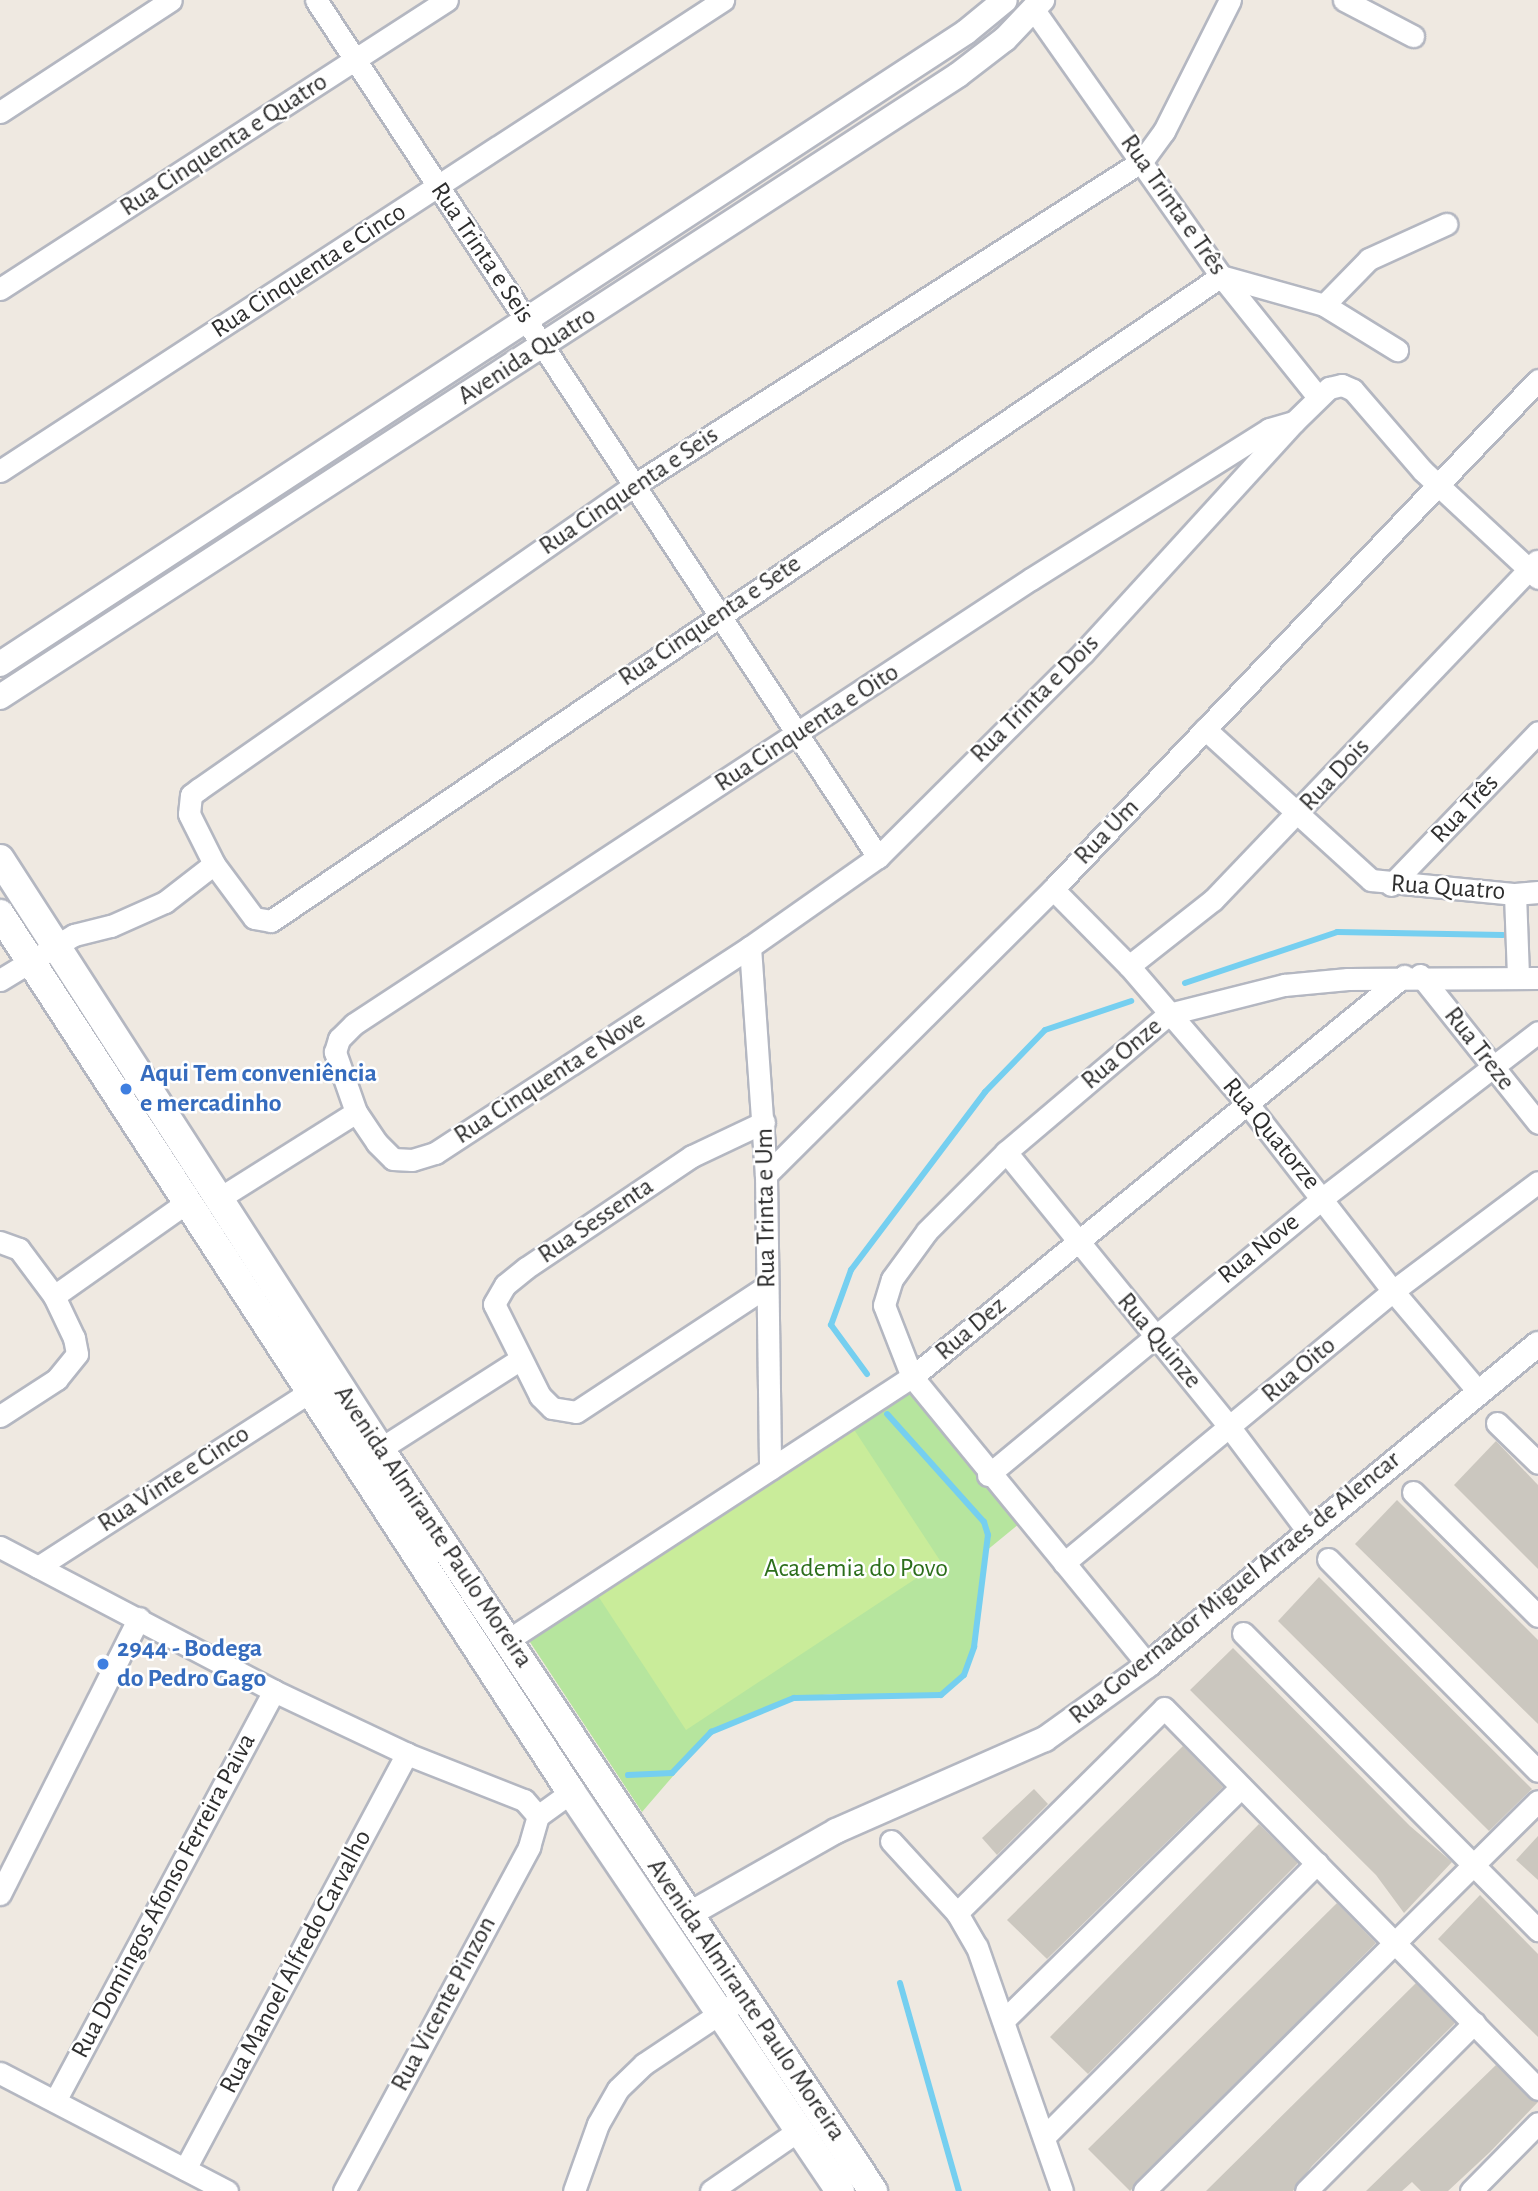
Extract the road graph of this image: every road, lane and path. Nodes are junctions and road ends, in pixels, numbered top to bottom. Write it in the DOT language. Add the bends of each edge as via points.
graph roads {
  1 [pos="172,0"];
  2 [pos="316,0"];
  3 [pos="447,0"];
  4 [pos="723,0"];
  5 [pos="1005,0"];
  6 [pos="1230,0"];
  7 [pos="1344,0"];
  8 [pos="1038,5"];
  9 [pos="1413,36"];
  10 [pos="355,61"];
  11 [pos="0,112"];
  12 [pos="1142,161"];
  13 [pos="438,187"];
  14 [pos="1446,224"];
  15 [pos="1222,276"];
  16 [pos="0,289"];
  17 [pos="1324,305"];
  18 [pos="528,321"];
  19 [pos="544,346"];
  20 [pos="1397,350"];
  21 [pos="1538,380"];
  22 [pos="1317,396"];
  23 [pos="1294,422"];
  24 [pos="0,471"];
  25 [pos="1439,482"];
  26 [pos="636,484"];
  27 [pos="1535,569"];
  28 [pos="720,614"];
  29 [pos="0,664"];
  30 [pos="0,697"];
  31 [pos="1205,729"];
  32 [pos="1538,732"];
  33 [pos="800,734"];
  34 [pos="1297,815"];
  35 [pos="878,857"];
  36 [pos="0,859"];
  37 [pos="215,864"];
  38 [pos="1391,886"];
  39 [pos="1052,889"];
  40 [pos="1538,892"];
  41 [pos="1515,894"];
  42 [pos="0,914"];
  43 [pos="59,944"];
  44 [pos="750,947"];
  45 [pos="30,961"];
  46 [pos="1129,966"];
  47 [pos="1412,976"];
  48 [pos="1528,977"];
  49 [pos="0,979"];
  50 [pos="1169,1014"];
  51 [pos="1538,1032"];
  52 [pos="1494,1070"];
  53 [pos="1247,1103"];
  54 [pos="356,1112"];
  55 [pos="764,1122"];
  56 [pos="1538,1123"];
  57 [pos="1006,1152"];
  58 [pos="766,1175"];
  59 [pos="1538,1182"];
  60 [pos="1324,1198"];
  61 [pos="218,1199"];
  62 [pos="186,1203"];
  63 [pos="1076,1241"];
  64 [pos="0,1242"];
  65 [pos="767,1286"];
  66 [pos="1392,1292"];
  67 [pos="54,1296"];
  68 [pos="1154,1335"];
  69 [pos="1538,1344"];
  70 [pos="519,1360"];
  71 [pos="912,1377"];
  72 [pos="1477,1390"];
  73 [pos="310,1392"];
  74 [pos="0,1416"];
  75 [pos="1497,1423"];
  76 [pos="1231,1429"];
  77 [pos="380,1449"];
  78 [pos="1538,1463"];
  79 [pos="770,1469"];
  80 [pos="988,1475"];
  81 [pos="1413,1492"];
  82 [pos="1309,1533"];
  83 [pos="2,1554"];
  84 [pos="1328,1559"];
  85 [pos="1064,1563"];
  86 [pos="38,1567"];
  87 [pos="1538,1616"];
  88 [pos="139,1618"];
  89 [pos="1243,1633"];
  90 [pos="508,1640"];
  91 [pos="1148,1665"];
  92 [pos="274,1691"];
  93 [pos="407,1755"];
  94 [pos="1538,1771"];
  95 [pos="1241,1787"];
  96 [pos="570,1792"];
  97 [pos="1538,1801"];
  98 [pos="538,1816"];
  99 [pos="891,1841"];
  100 [pos="1317,1863"];
  101 [pos="1475,1865"];
  102 [pos="0,1894"];
  103 [pos="957,1913"];
  104 [pos="688,1915"];
  105 [pos="1538,1930"];
  106 [pos="1395,1944"];
  107 [pos="744,1997"];
  108 [pos="719,2012"];
  109 [pos="1005,2019"];
  110 [pos="1474,2024"];
  111 [pos="0,2073"];
  112 [pos="1538,2089"];
  113 [pos="55,2101"];
  114 [pos="1538,2123"];
  115 [pos="799,2130"];
  116 [pos="1045,2135"];
  117 [pos="185,2169"];
  118 [pos="227,2191"];
  119 [pos="344,2191"];
  120 [pos="574,2191"];
  121 [pos="711,2191"];
  122 [pos="840,2191"];
  123 [pos="873,2191"];
  124 [pos="1062,2191"];
  125 [pos="1144,2191"];
  126 [pos="1306,2191"];
  127 [pos="1471,2191"];
  1 -- 11 [label="street"];
  2 -- 10 [label="street, Rua Trinta e Seis"];
  3 -- 10 [label="street, Rua Cinquenta e Quatro"];
  4 -- 13 [label="street, Rua Cinquenta e Cinco"];
  5 -- 18 [label="street, Avenida Quatro" via="966,32"];
  6 -- 12 [label="street" via="1164,131"];
  7 -- 9 [label="street"];
  8 -- 12 [label="street, Rua Trinta e Três"];
  8 -- 19 [label="street, Avenida Quatro" via="958,75"];
  10 -- 13 [label="street, Rua Trinta e Seis"];
  10 -- 16 [label="street, Rua Cinquenta e Quatro"];
  12 -- 15 [label="street, Rua Trinta e Três"];
  12 -- 26 [label="street, Rua Cinquenta e Seis"];
  13 -- 18 [label="street, Rua Trinta e Seis"];
  13 -- 24 [label="street, Rua Cinquenta e Cinco"];
  14 -- 17 [label="street" via="1369,259"];
  15 -- 17 [label="street"];
  15 -- 22 [label="street, Rua Trinta e Três"];
  15 -- 28 [label="street, Rua Cinquenta e Sete"];
  17 -- 20 [label="street"];
  18 -- 19 [label="street, Rua Trinta e Seis"];
  18 -- 29 [label="street, Avenida Quatro"];
  19 -- 26 [label="street, Rua Trinta e Seis"];
  19 -- 30 [label="street, Avenida Quatro"];
  21 -- 25 [label="street, Rua Um"];
  22 -- 23 [label="street, Rua Cinquenta e Oito"];
  22 -- 25 [label="street, Rua Cinquenta e Oito" via="1342,385 1361,397 1381,427"];
  23 -- 33 [label="street, Rua Cinquenta e Oito" via="1269,429 1031,579"];
  23 -- 35 [label="street, Rua Trinta e Dois" via="1083,653"];
  25 -- 27 [label="street"];
  25 -- 31 [label="street, Rua Um"];
  26 -- 28 [label="street, Rua Trinta e Seis"];
  26 -- 37 [label="street, Rua Cinquenta e Seis" via="191,795 189,814"];
  27 -- 34 [label="street, Rua Dois"];
  28 -- 33 [label="street, Rua Trinta e Seis"];
  28 -- 37 [label="street, Rua Cinquenta e Sete" via="271,922 254,918"];
  31 -- 34 [label="street, Rua Quatro"];
  31 -- 39 [label="street, Rua Um"];
  32 -- 38 [label="street, Rua Três"];
  33 -- 35 [label="street, Rua Trinta e Seis"];
  33 -- 54 [label="street, Rua Cinquenta e Oito" via="354,1024 339,1039 335,1052"];
  34 -- 38 [label="street, Rua Quatro" via="1362,874"];
  34 -- 46 [label="street, Rua Dois" via="1213,900"];
  35 -- 44 [label="street, Rua Trinta e Dois"];
  36 -- 43 [label="main road, Avenida Almirante Paulo Moreira"];
  37 -- 43 [label="street" via="164,902"];
  38 -- 41 [label="street, Rua Quatro"];
  39 -- 46 [label="street, Rua Quatorze"];
  39 -- 58 [label="street, Rua Um"];
  40 -- 41 [label="street, Rua Quatro"];
  41 -- 48 [label="street"];
  42 -- 45 [label="main road, Avenida Almirante Paulo Moreira"];
  43 -- 45 [label="street"];
  43 -- 61 [label="main road, Avenida Almirante Paulo Moreira"];
  44 -- 54 [label="street, Rua Cinquenta e Nove" via="435,1153 412,1160 393,1159"];
  44 -- 55 [label="street, Rua Trinta e Um"];
  45 -- 49 [label="street"];
  45 -- 62 [label="main road, Avenida Almirante Paulo Moreira"];
  46 -- 50 [label="street, Rua Quatorze"];
  47 -- 48 [label="street, Rua Onze"];
  47 -- 50 [label="street, Rua Onze" via="1284,985"];
  47 -- 52 [label="street, Rua Treze"];
  47 -- 53 [label="street, Rua Dez"];
  50 -- 53 [label="street, Rua Quatorze"];
  50 -- 57 [label="street, Rua Onze"];
  51 -- 52 [label="street, Rua Nove"];
  52 -- 56 [label="street, Rua Treze"];
  52 -- 60 [label="street, Rua Nove"];
  53 -- 60 [label="street, Rua Quatorze"];
  53 -- 63 [label="street, Rua Dez"];
  54 -- 61 [label="street"];
  55 -- 58 [label="street, Rua Trinta e Um"];
  55 -- 70 [label="street, Rua Sessenta" via="692,1156 505,1285 494,1304"];
  57 -- 63 [label="street, Rua Quinze"];
  57 -- 71 [label="street, Rua Onze" via="904,1257 884,1305"];
  58 -- 65 [label="street, Rua Trinta e Um"];
  59 -- 66 [label="street, Rua Oito"];
  60 -- 66 [label="street, Rua Quatorze"];
  60 -- 68 [label="street, Rua Nove"];
  61 -- 77 [label="main road, Avenida Almirante Paulo Moreira"];
  62 -- 67 [label="street"];
  62 -- 73 [label="main road, Avenida Almirante Paulo Moreira"];
  63 -- 68 [label="street, Rua Quinze"];
  63 -- 71 [label="street, Rua Dez"];
  64 -- 67 [label="street" via="19,1249"];
  65 -- 70 [label="street" via="576,1412 552,1408"];
  65 -- 79 [label="street, Rua Trinta e Um"];
  66 -- 72 [label="street, Rua Quatorze"];
  66 -- 76 [label="street, Rua Oito"];
  67 -- 74 [label="street" via="74,1338 76,1354 57,1379"];
  68 -- 76 [label="street, Rua Quinze"];
  68 -- 80 [label="street, Rua Nove"];
  69 -- 72 [label="street, Rua Governador Miguel Arraes de Alencar"];
  70 -- 77 [label="street"];
  71 -- 79 [label="street, Rua Dez"];
  71 -- 80 [label="street"];
  72 -- 82 [label="street, Rua Governador Miguel Arraes de Alencar"];
  73 -- 86 [label="street, Rua Vinte e Cinco"];
  73 -- 96 [label="main road, Avenida Almirante Paulo Moreira"];
  75 -- 78 [label="street"];
  76 -- 82 [label="street, Rua Quinze"];
  76 -- 85 [label="street, Rua Oito"];
  77 -- 90 [label="main road, Avenida Almirante Paulo Moreira"];
  79 -- 90 [label="street, Rua Dez"];
  80 -- 85 [label="street"];
  81 -- 87 [label="street"];
  82 -- 91 [label="street, Rua Governador Miguel Arraes de Alencar"];
  83 -- 86 [label="street"];
  84 -- 94 [label="street"];
  85 -- 91 [label="street"];
  86 -- 88 [label="street"];
  88 -- 92 [label="street"];
  88 -- 102 [label="street"];
  89 -- 101 [label="street"];
  90 -- 104 [label="main road, Avenida Almirante Paulo Moreira"];
  91 -- 104 [label="street, Rua Governador Miguel Arraes de Alencar" via="1027,1749 836,1831"];
  92 -- 93 [label="street"];
  92 -- 113 [label="street, Rua Domingos Afonso Ferreira Paiva"];
  93 -- 98 [label="street" via="514,1795"];
  93 -- 117 [label="street, Rua Manoel Alfredo Carvalho"];
  95 -- 100 [label="street"];
  95 -- 103 [label="street" via="1160,1709"];
  95 -- 109 [label="street"];
  96 -- 98 [label="street"];
  96 -- 108 [label="main road, Avenida Almirante Paulo Moreira"];
  97 -- 101 [label="street"];
  98 -- 119 [label="street, Rua Vicente Pinzon" via="528,1847"];
  99 -- 103 [label="street"];
  100 -- 106 [label="street"];
  100 -- 116 [label="street"];
  101 -- 105 [label="street"];
  101 -- 106 [label="street"];
  103 -- 109 [label="street" via="986,1966"];
  104 -- 107 [label="main road, Avenida Almirante Paulo Moreira"];
  106 -- 110 [label="street"];
  106 -- 125 [label="street"];
  107 -- 108 [label="street"];
  107 -- 123 [label="main road, Avenida Almirante Paulo Moreira"];
  108 -- 115 [label="main road, Avenida Almirante Paulo Moreira"];
  108 -- 120 [label="street" via="644,2064 618,2088 598,2124"];
  109 -- 116 [label="street"];
  110 -- 112 [label="street"];
  110 -- 126 [label="street"];
  111 -- 113 [label="street"];
  113 -- 117 [label="street"];
  114 -- 127 [label="street"];
  115 -- 121 [label="street"];
  115 -- 122 [label="main road, Avenida Almirante Paulo Moreira"];
  116 -- 124 [label="street"];
  117 -- 118 [label="street"];
}
